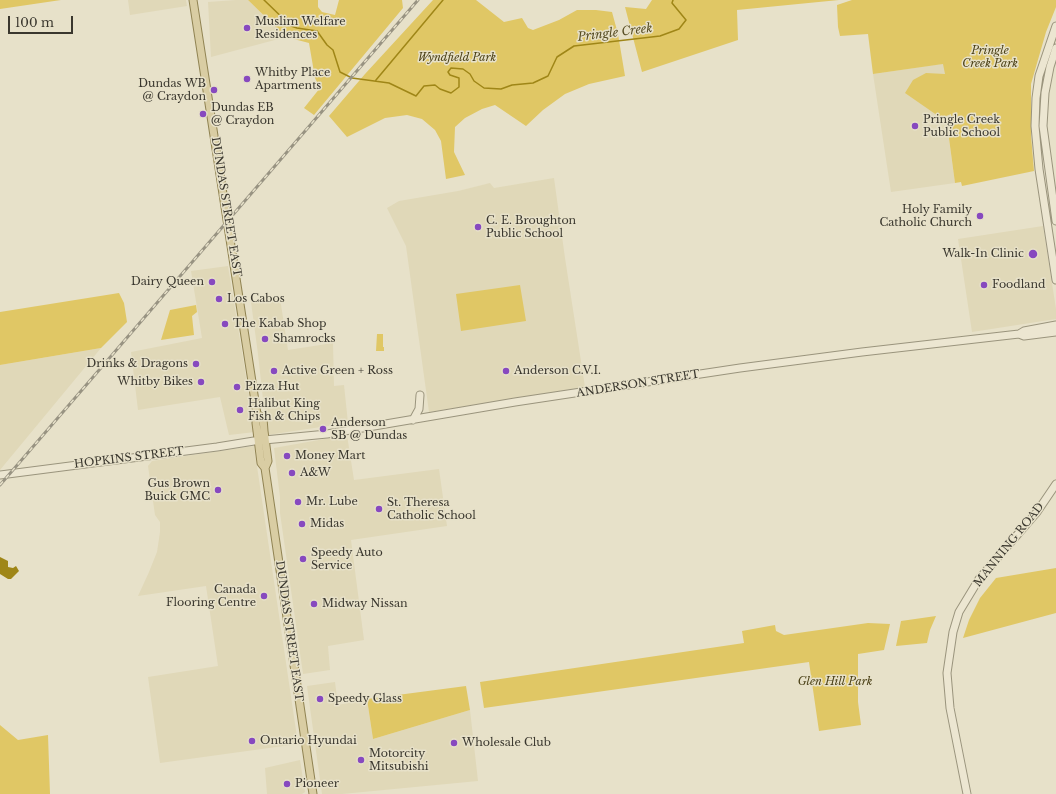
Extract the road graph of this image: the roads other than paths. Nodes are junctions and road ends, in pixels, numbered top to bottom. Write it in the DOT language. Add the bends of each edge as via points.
graph roads {
  1 [pos="193,0"];
  2 [pos="1056,26"];
  3 [pos="1056,48"];
  4 [pos="1056,221"];
  5 [pos="1056,280"];
  6 [pos="1056,325"];
  7 [pos="1056,332"];
  8 [pos="1019,334"];
  9 [pos="420,395"];
  10 [pos="414,420"];
  11 [pos="262,441"];
  12 [pos="0,475"];
  13 [pos="1056,484"];
  14 [pos="313,794"];
  15 [pos="967,794"];
  1 -- 11 [label="main road, DUNDAS STREET EAST" via="257,414 263,418"];
  2 -- 5 [label="main road" via="1039,76 1035,126"];
  3 -- 4 [label="main road" via="1045,93 1043,126"];
  6 -- 8 [label="main road, ANDERSON STREET"];
  7 -- 8 [label="main road, ANDERSON STREET" via="1024,336"];
  8 -- 10 [label="main road, ANDERSON STREET" via="747,367"];
  9 -- 10 [label="main road" via="419,409"];
  10 -- 11 [label="main road, ANDERSON STREET"];
  11 -- 12 [label="main road, HOPKINS STREET"];
  11 -- 14 [label="main road, DUNDAS STREET EAST" via="261,462 265,468"];
  13 -- 15 [label="main road, MANNING ROAD" via="1037,512 979,578 959,612 953,632 947,673 950,708"];
}
